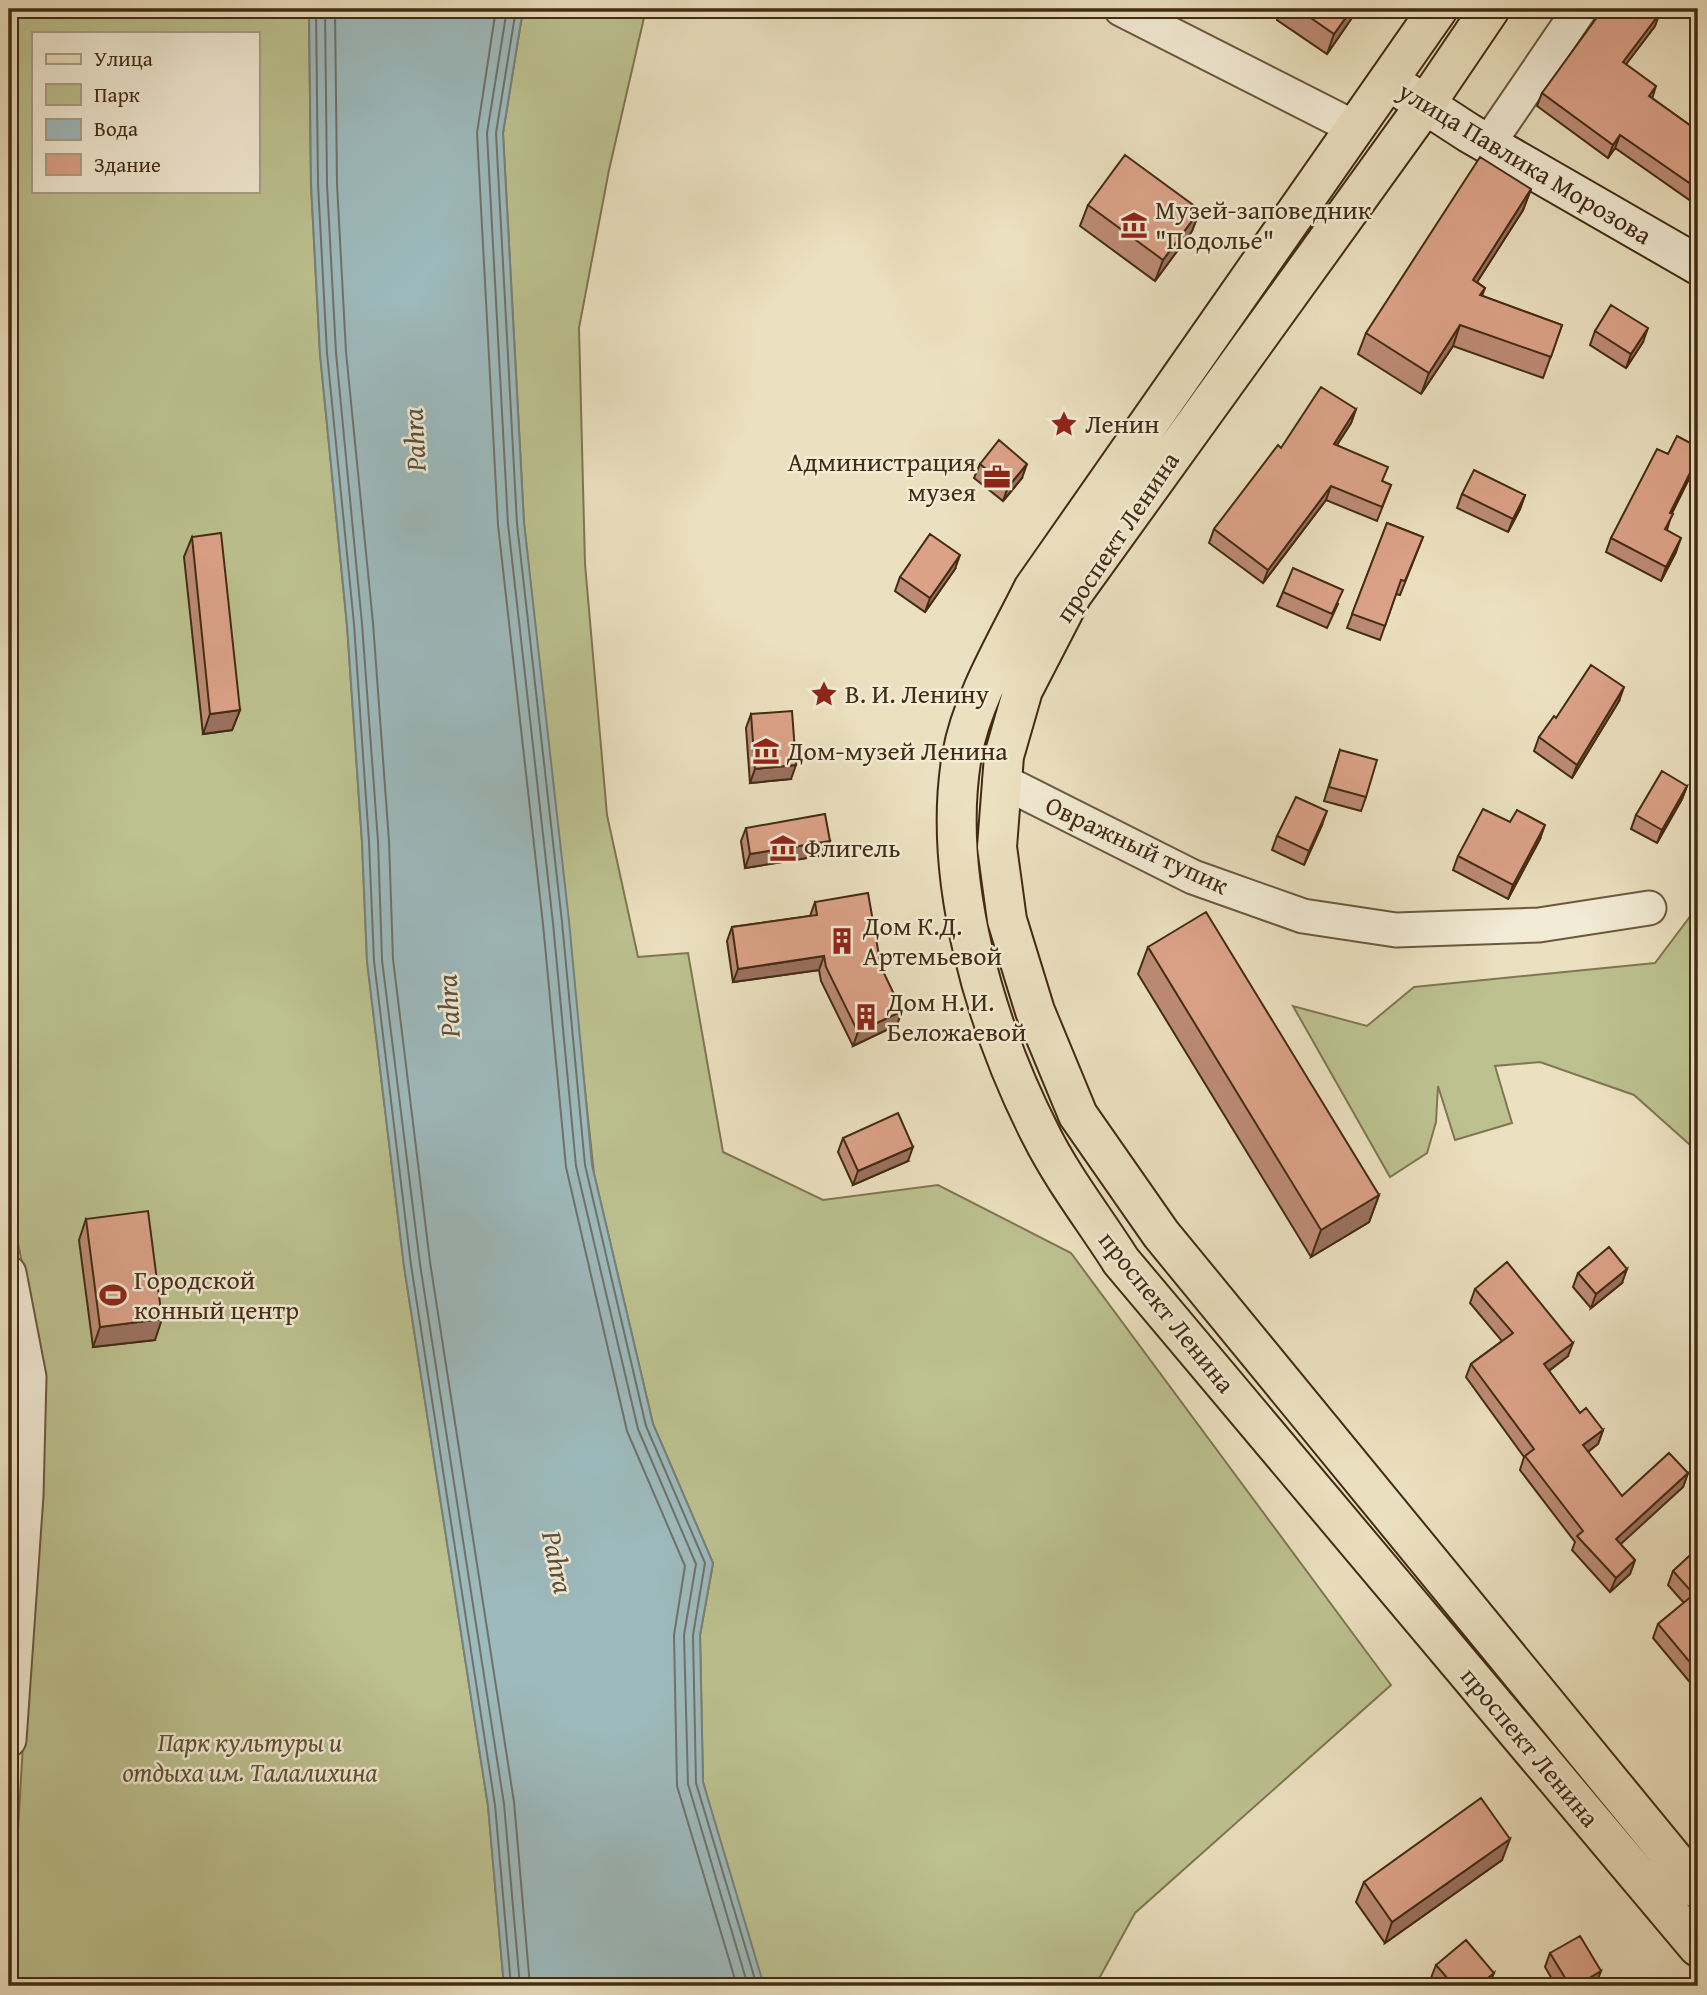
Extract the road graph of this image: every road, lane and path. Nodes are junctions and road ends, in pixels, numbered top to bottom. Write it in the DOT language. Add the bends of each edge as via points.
graph roads {
  1 [pos="1121,9"];
  2 [pos="1438,9"];
  3 [pos="1490,9"];
  4 [pos="1580,9"];
  5 [pos="1389,81"];
  6 [pos="1426,105"];
  7 [pos="1355,128"];
  8 [pos="1488,144"];
  9 [pos="1698,265"];
  10 [pos="1000,780"];
  11 [pos="1649,908"];
  12 [pos="9,1273"];
  13 [pos="9,1740"];
  14 [pos="1698,1889"];
  15 [pos="1698,1947"];
  1 -- 7 [label="street"];
  2 -- 5 [label="main road, проспект Ленина"];
  3 -- 6 [label="main road, проспект Ленина"];
  4 -- 8 [label="street"];
  5 -- 6 [label="street, улица Павлика Морозова"];
  5 -- 7 [label="main road, проспект Ленина"];
  6 -- 8 [label="street, улица Павлика Морозова"];
  6 -- 10 [label="main road, проспект Ленина" via="1072,595 1023,690"];
  7 -- 15 [label="main road, проспект Ленина" via="1027,601 985,687 962,755 958,836 966,916 993,1027 1036,1125 1121,1261"];
  8 -- 9 [label="street, улица Павлика Морозова"];
  10 -- 11 [label="street, Овражный тупик" via="1193,877 1303,916 1396,930 1539,925"];
  10 -- 14 [label="main road, проспект Ленина" via="997,847 1007,920 1035,1011 1078,1115 1161,1234"];
  12 -- 13 [label="street" via="29,1377"];
}
